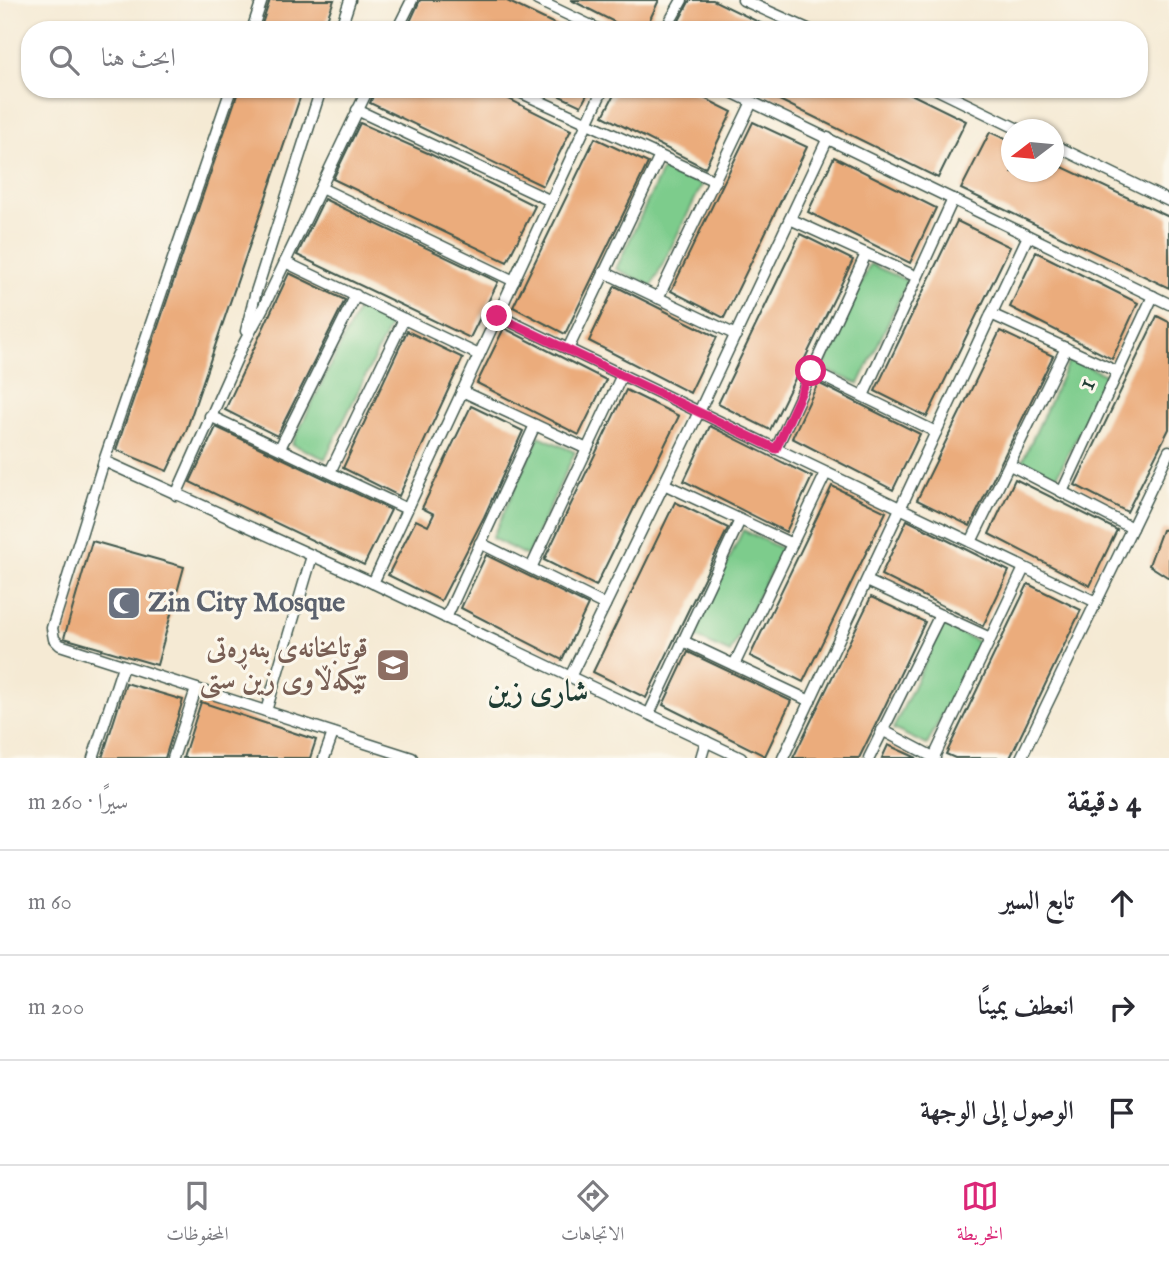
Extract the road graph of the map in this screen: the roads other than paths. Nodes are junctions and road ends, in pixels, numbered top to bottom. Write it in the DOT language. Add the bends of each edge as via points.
graph roads {
  1 [pos="262,0"];
  2 [pos="349,0"];
  3 [pos="412,0"];
  4 [pos="537,0"];
  5 [pos="681,0"];
  6 [pos="743,0"];
  7 [pos="255,21"];
  8 [pos="343,21"];
  9 [pos="402,21"];
  10 [pos="581,21"];
  11 [pos="670,21"];
  12 [pos="790,21"];
  13 [pos="228,98"];
  14 [pos="318,98"];
  15 [pos="363,98"];
  16 [pos="532,98"];
  17 [pos="599,98"];
  18 [pos="744,98"];
  19 [pos="954,98"];
  20 [pos="752,102"];
  21 [pos="357,110"];
  22 [pos="1001,121"];
  23 [pos="587,124"];
  24 [pos="828,138"];
  25 [pos="1064,150"];
  26 [pos="660,156"];
  27 [pos="715,181"];
  28 [pos="321,188"];
  29 [pos="953,199"];
  30 [pos="551,201"];
  31 [pos="1169,201"];
  32 [pos="790,219"];
  33 [pos="1028,236"];
  34 [pos="866,254"];
  35 [pos="285,262"];
  36 [pos="604,272"];
  37 [pos="917,277"];
  38 [pos="514,281"];
  39 [pos="356,295"];
  40 [pos="1153,296"];
  41 [pos="659,298"];
  42 [pos="1169,304"];
  43 [pos="991,314"];
  44 [pos="497,316"];
  45 [pos="404,319"];
  46 [pos="736,335"];
  47 [pos="242,347"];
  48 [pos="1066,348"];
  49 [pos="568,349"];
  50 [pos="479,355"];
  51 [pos="811,371"];
  52 [pos="1118,372"];
  53 [pos="622,375"];
  54 [pos="462,391"];
  55 [pos="863,396"];
  56 [pos="699,412"];
  57 [pos="211,416"];
  58 [pos="535,425"];
  59 [pos="936,432"];
  60 [pos="280,449"];
  61 [pos="587,449"];
  62 [pos="776,449"];
  63 [pos="1169,451"];
  64 [pos="104,461"];
  65 [pos="1010,465"];
  66 [pos="330,472"];
  67 [pos="826,473"];
  68 [pos="664,484"];
  69 [pos="1062,492"];
  70 [pos="176,495"];
  71 [pos="407,509"];
  72 [pos="901,509"];
  73 [pos="740,520"];
  74 [pos="1132,527"];
  75 [pos="971,542"];
  76 [pos="480,543"];
  77 [pos="792,544"];
  78 [pos="312,556"];
  79 [pos="531,568"];
  80 [pos="1024,568"];
  81 [pos="867,581"];
  82 [pos="373,583"];
  83 [pos="1096,602"];
  84 [pos="605,605"];
  85 [pos="940,615"];
  86 [pos="446,618"];
  87 [pos="990,638"];
  88 [pos="683,641"];
  89 [pos="734,665"];
  90 [pos="123,666"];
  91 [pos="570,677"];
  92 [pos="196,689"];
  93 [pos="810,701"];
  94 [pos="266,712"];
  95 [pos="649,714"];
  96 [pos="882,730"];
  97 [pos="332,733"];
  98 [pos="706,741"];
  99 [pos="934,757"];
  100 [pos="93,758"];
  101 [pos="173,758"];
  102 [pos="324,758"];
  103 [pos="412,758"];
  104 [pos="701,758"];
  105 [pos="741,758"];
  106 [pos="783,758"];
  107 [pos="869,758"];
  108 [pos="1021,758"];
  1 -- 7 [label="street"];
  2 -- 8 [label="street"];
  3 -- 9 [label="street"];
  4 -- 10 [label="street"];
  5 -- 11 [label="street"];
  6 -- 12 [label="street"];
  13 -- 64 [label="street"];
  14 -- 47 [label="street"];
  15 -- 21 [label="street"];
  16 -- 23 [label="street"];
  17 -- 23 [label="street"];
  18 -- 20 [label="street"];
  19 -- 22 [label="street"];
  20 -- 24 [label="street"];
  20 -- 27 [label="street"];
  21 -- 28 [label="street"];
  21 -- 30 [label="street"];
  23 -- 26 [label="street"];
  23 -- 30 [label="street"];
  24 -- 29 [label="street"];
  24 -- 32 [label="street"];
  25 -- 31 [label="street"];
  26 -- 27 [label="street"];
  26 -- 36 [label="street"];
  27 -- 41 [label="street"];
  28 -- 35 [label="street"];
  28 -- 38 [label="street"];
  29 -- 33 [label="street"];
  29 -- 37 [label="street"];
  30 -- 38 [label="street"];
  32 -- 34 [label="street"];
  32 -- 46 [label="street"];
  33 -- 40 [label="street"];
  33 -- 43 [label="street"];
  34 -- 37 [label="street"];
  34 -- 51 [label="street"];
  35 -- 39 [label="street"];
  35 -- 47 [label="street"];
  36 -- 41 [label="street"];
  36 -- 49 [label="street"];
  37 -- 55 [label="street"];
  38 -- 44 [label="street"];
  39 -- 45 [label="street"];
  39 -- 60 [label="street"];
  40 -- 42 [label="street"];
  40 -- 52 [label="street, 1"];
  41 -- 46 [label="street"];
  43 -- 48 [label="street"];
  43 -- 59 [label="street"];
  44 -- 49 [label="street"];
  44 -- 50 [label="street"];
  45 -- 50 [label="street"];
  45 -- 66 [label="street"];
  46 -- 56 [label="street"];
  47 -- 57 [label="street"];
  48 -- 52 [label="street"];
  48 -- 65 [label="street"];
  49 -- 53 [label="street"];
  50 -- 54 [label="street"];
  51 -- 55 [label="street"];
  51 -- 62 [label="street"];
  52 -- 69 [label="street, 1"];
  53 -- 56 [label="street"];
  53 -- 61 [label="street"];
  54 -- 58 [label="street"];
  54 -- 71 [label="street"];
  55 -- 59 [label="street"];
  56 -- 62 [label="street"];
  56 -- 68 [label="street"];
  57 -- 60 [label="street"];
  57 -- 70 [label="street"];
  58 -- 61 [label="street"];
  58 -- 76 [label="street"];
  59 -- 72 [label="street"];
  60 -- 66 [label="street"];
  61 -- 79 [label="street"];
  62 -- 67 [label="street"];
  63 -- 74 [label="street"];
  64 -- 70 [label="street"];
  64 -- 90 [label="street" via="52,628 60,645"];
  65 -- 69 [label="street"];
  65 -- 75 [label="street"];
  66 -- 71 [label="street"];
  67 -- 72 [label="street"];
  67 -- 77 [label="street"];
  68 -- 73 [label="street"];
  68 -- 84 [label="street"];
  69 -- 74 [label="street"];
  70 -- 78 [label="street"];
  71 -- 82 [label="street"];
  72 -- 75 [label="street"];
  72 -- 81 [label="street"];
  73 -- 77 [label="street"];
  73 -- 88 [label="street"];
  74 -- 83 [label="street"];
  75 -- 80 [label="street"];
  76 -- 79 [label="street"];
  76 -- 86 [label="street"];
  77 -- 89 [label="street"];
  78 -- 82 [label="street"];
  78 -- 94 [label="street"];
  79 -- 84 [label="street"];
  80 -- 83 [label="street"];
  80 -- 87 [label="street"];
  81 -- 85 [label="street"];
  81 -- 93 [label="street"];
  82 -- 86 [label="street"];
  83 -- 108 [label="street"];
  84 -- 91 [label="street"];
  85 -- 87 [label="street"];
  85 -- 96 [label="street"];
  86 -- 91 [label="street"];
  87 -- 99 [label="street"];
  88 -- 89 [label="street"];
  88 -- 95 [label="street"];
  89 -- 93 [label="street"];
  90 -- 92 [label="street"];
  90 -- 100 [label="street"];
  91 -- 95 [label="street"];
  92 -- 94 [label="street"];
  92 -- 101 [label="street"];
  93 -- 106 [label="street"];
  94 -- 97 [label="street"];
  95 -- 98 [label="street"];
  96 -- 99 [label="street"];
  96 -- 107 [label="street"];
  97 -- 102 [label="street"];
  97 -- 103 [label="street"];
  98 -- 104 [label="street"];
  98 -- 105 [label="street"];
}
